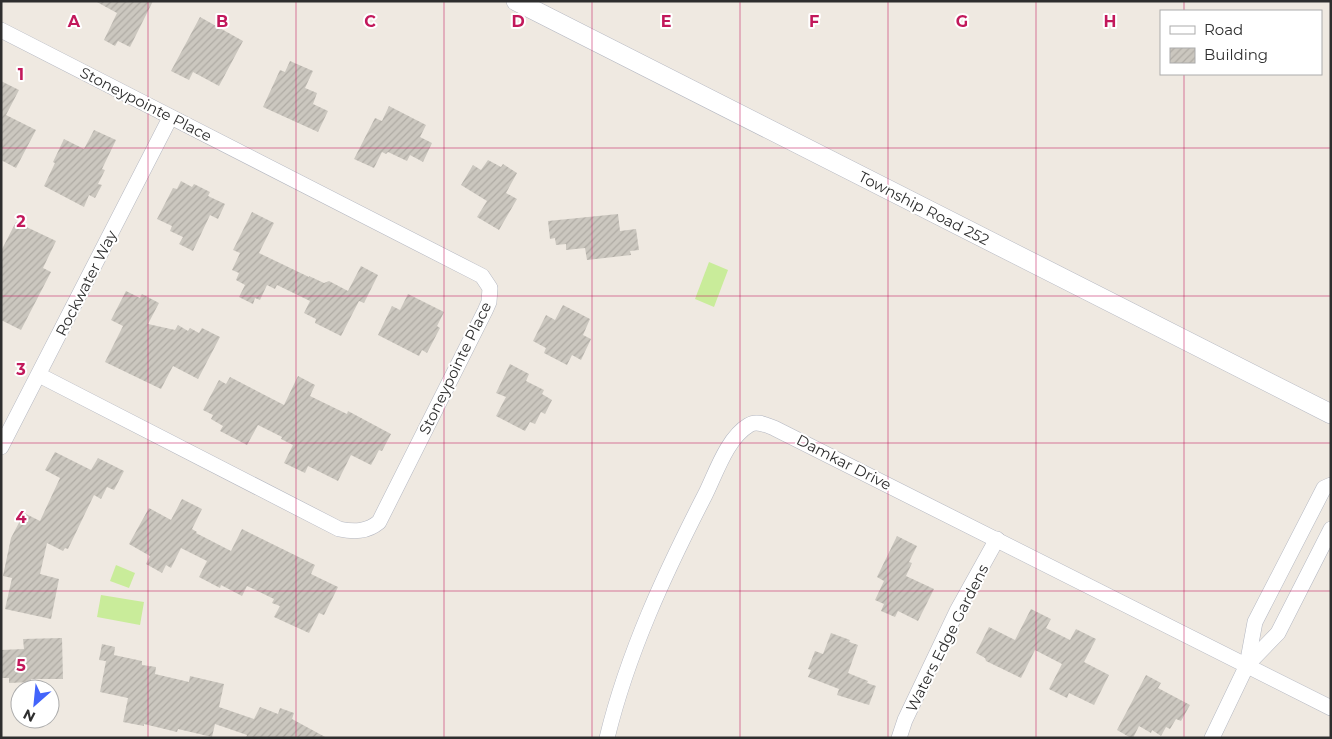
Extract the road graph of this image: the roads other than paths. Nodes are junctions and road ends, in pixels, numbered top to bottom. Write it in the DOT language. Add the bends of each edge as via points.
graph roads {
  1 [pos="516,1"];
  2 [pos="1,30"];
  3 [pos="170,118"];
  4 [pos="39,375"];
  5 [pos="1331,414"];
  6 [pos="1,447"];
  7 [pos="1331,485"];
  8 [pos="1331,530"];
  9 [pos="997,539"];
  10 [pos="1247,665"];
  11 [pos="1331,708"];
  12 [pos="607,738"];
  13 [pos="899,738"];
  14 [pos="1212,738"];
  1 -- 5 [label="street, Township Road 252"];
  2 -- 3 [label="street, Stoneypointe Place"];
  3 -- 4 [label="street, Rockwater Way"];
  3 -- 4 [label="street, Stoneypointe Place" via="482,276 490,288 489,302 379,522 365,530 339,529"];
  4 -- 6 [label="street, Rockwater Way"];
  7 -- 10 [label="street" via="1324,488 1256,622"];
  8 -- 10 [label="street" via="1278,633"];
  9 -- 10 [label="street, Damkar Drive"];
  9 -- 12 [label="street, Damkar Drive" via="774,428 762,423 751,424 732,440 646,616"];
  9 -- 13 [label="street, Waters Edge Gardens" via="957,611"];
  10 -- 11 [label="street, Damkar Drive"];
  10 -- 14 [label="street"];
}
